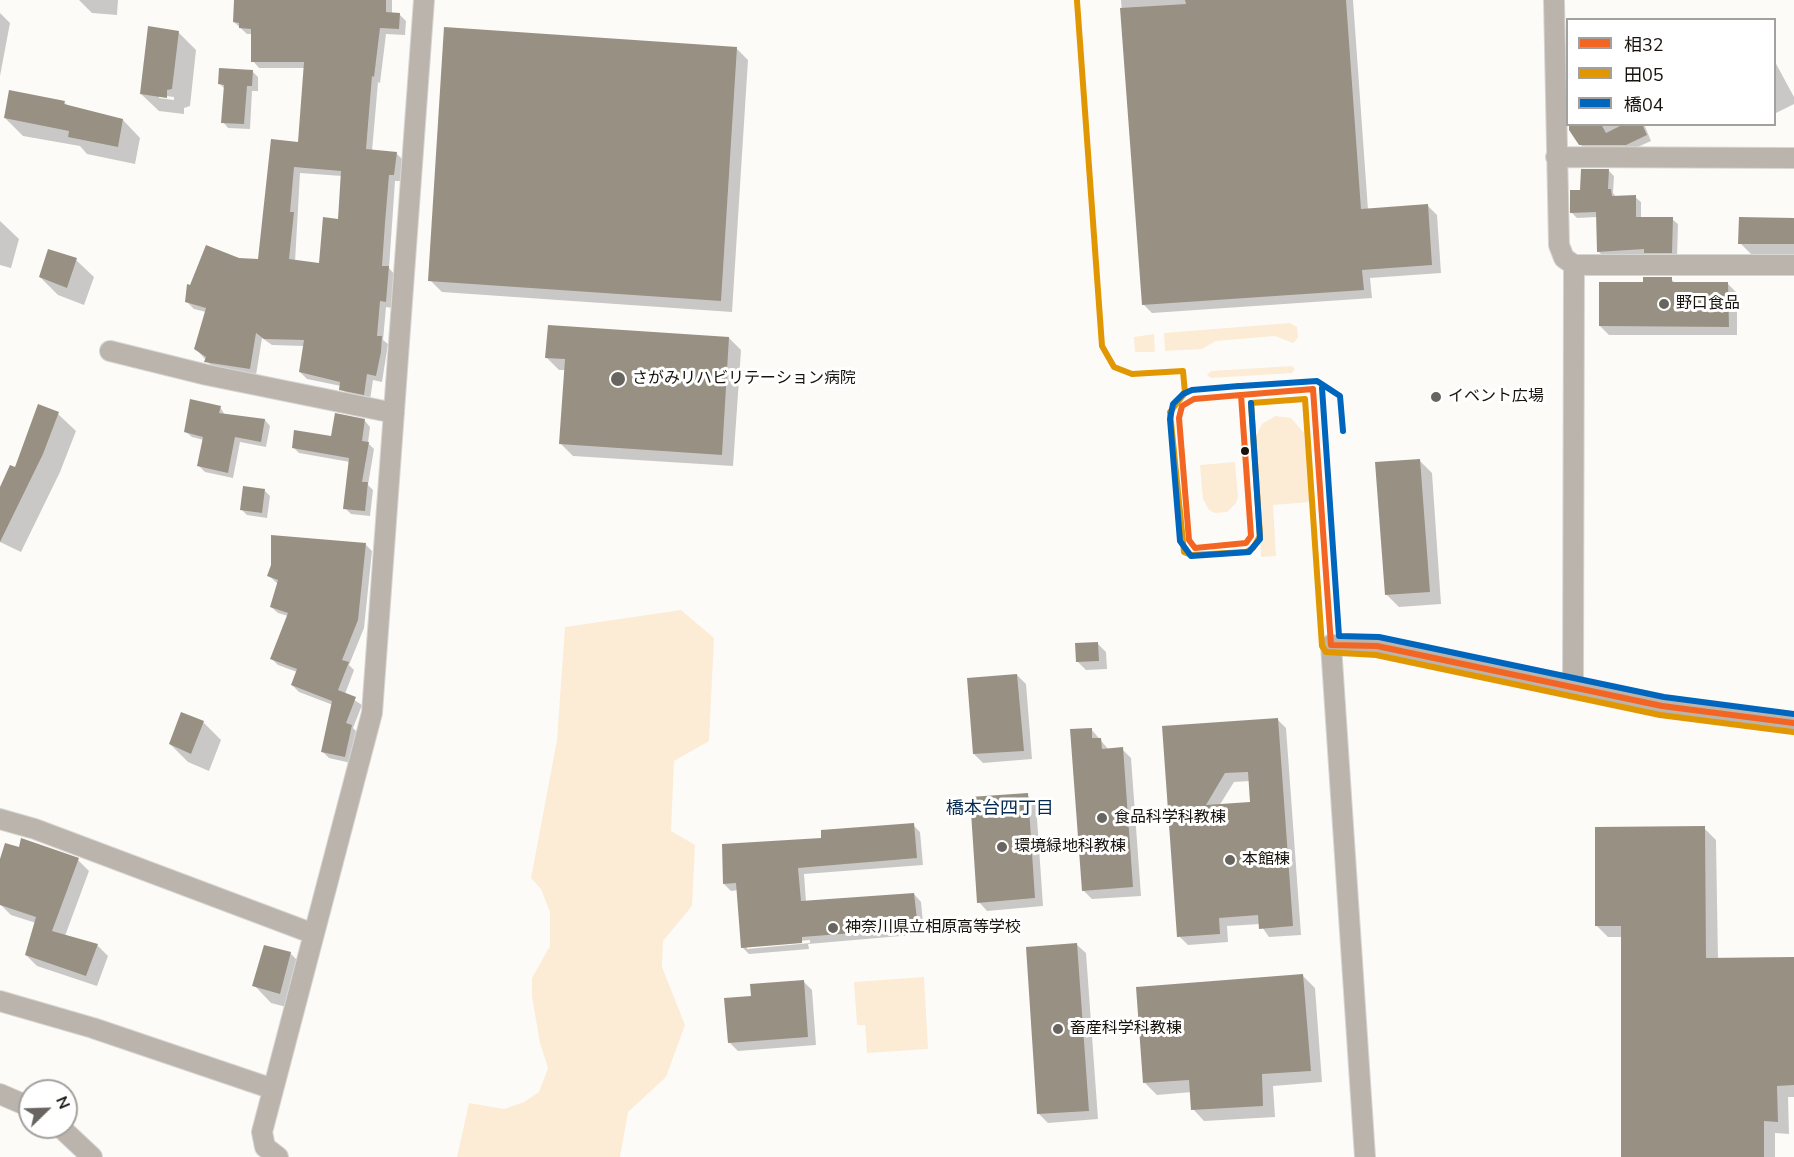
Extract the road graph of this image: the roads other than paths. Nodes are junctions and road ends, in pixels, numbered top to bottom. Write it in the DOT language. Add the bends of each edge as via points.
graph roads {
  1 [pos="424,0"];
  2 [pos="1554,0"];
  3 [pos="1556,157"];
  4 [pos="1794,158"];
  5 [pos="1574,265"];
  6 [pos="1794,265"];
  7 [pos="110,351"];
  8 [pos="394,413"];
  9 [pos="1573,688"];
  10 [pos="1794,723"];
  11 [pos="0,819"];
  12 [pos="314,934"];
  13 [pos="0,1001"];
  14 [pos="273,1089"];
  15 [pos="0,1094"];
  16 [pos="18,1102"];
  17 [pos="73,1139"];
  18 [pos="92,1157"];
  19 [pos="278,1157"];
  20 [pos="1365,1157"];
  1 -- 8 [label="street"];
  2 -- 3 [label="street"];
  3 -- 4 [label="street"];
  3 -- 5 [label="street" via="1559,245 1564,258"];
  5 -- 6 [label="street"];
  5 -- 9 [label="street"];
  7 -- 8 [label="street"];
  8 -- 12 [label="street" via="372,713"];
  9 -- 10 [label="street" via="1662,706"];
  9 -- 20 [label="street" via="1390,649 1331,645"];
  11 -- 12 [label="street"];
  12 -- 14 [label="street"];
  13 -- 14 [label="street"];
  14 -- 19 [label="street" via="262,1140 269,1152"];
  15 -- 16 [label="street"];
  17 -- 18 [label="street"];
}
